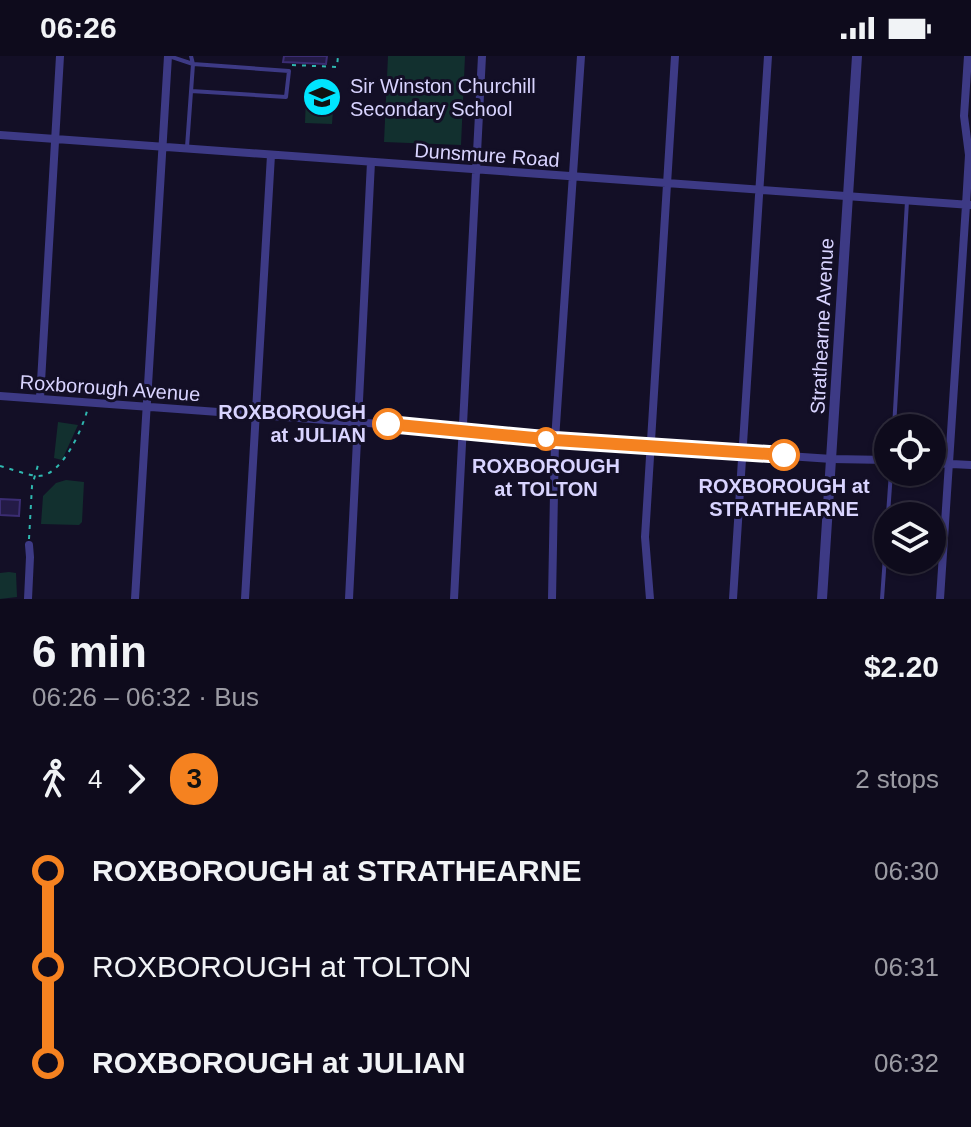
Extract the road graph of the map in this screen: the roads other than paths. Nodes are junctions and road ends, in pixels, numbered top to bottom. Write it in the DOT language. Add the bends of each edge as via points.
graph roads {
  1 [pos="60,56"];
  2 [pos="168,56"];
  3 [pos="191,56"];
  4 [pos="482,56"];
  5 [pos="581,56"];
  6 [pos="675,56"];
  7 [pos="768,56"];
  8 [pos="857,56"];
  9 [pos="968,56"];
  10 [pos="193,64"];
  11 [pos="191,91"];
  12 [pos="0,135"];
  13 [pos="56,140"];
  14 [pos="163,148"];
  15 [pos="187,149"];
  16 [pos="271,155"];
  17 [pos="371,162"];
  18 [pos="477,170"];
  19 [pos="573,178"];
  20 [pos="667,184"];
  21 [pos="759,191"];
  22 [pos="848,197"];
  23 [pos="907,201"];
  24 [pos="969,205"];
  25 [pos="0,396"];
  26 [pos="40,399"];
  27 [pos="147,406"];
  28 [pos="255,414"];
  29 [pos="895,414"];
  30 [pos="360,422"];
  31 [pos="463,430"];
  32 [pos="555,440"];
  33 [pos="651,445"];
  34 [pos="742,452"];
  35 [pos="832,459"];
  36 [pos="874,460"];
  37 [pos="948,464"];
  38 [pos="971,465"];
  39 [pos="890,486"];
  40 [pos="29,545"];
  41 [pos="28,599"];
  42 [pos="135,599"];
  43 [pos="245,599"];
  44 [pos="349,599"];
  45 [pos="454,599"];
  46 [pos="552,599"];
  47 [pos="650,599"];
  48 [pos="733,599"];
  49 [pos="822,599"];
  50 [pos="882,599"];
  51 [pos="940,599"];
  1 -- 13 [label="street"];
  2 -- 10 [label="lane"];
  2 -- 14 [label="street"];
  3 -- 10 [label="lane"];
  4 -- 18 [label="street"];
  5 -- 19 [label="street"];
  6 -- 20 [label="street"];
  7 -- 21 [label="street"];
  8 -- 22 [label="street, Strathearne Avenue"];
  9 -- 24 [label="street" via="964,116"];
  10 -- 11 [label="lane"];
  10 -- 11 [label="lane" via="289,71 286,97"];
  11 -- 15 [label="lane"];
  12 -- 13 [label="street, Dunsmure Road"];
  13 -- 14 [label="street, Dunsmure Road"];
  13 -- 26 [label="street"];
  14 -- 15 [label="street, Dunsmure Road"];
  14 -- 27 [label="street"];
  15 -- 16 [label="street, Dunsmure Road"];
  16 -- 17 [label="street, Dunsmure Road"];
  16 -- 28 [label="street"];
  17 -- 18 [label="street, Dunsmure Road"];
  17 -- 30 [label="street"];
  18 -- 19 [label="street, Dunsmure Road"];
  18 -- 31 [label="street"];
  19 -- 20 [label="street, Dunsmure Road"];
  19 -- 32 [label="street"];
  20 -- 21 [label="street, Dunsmure Road"];
  20 -- 33 [label="street"];
  21 -- 22 [label="street, Dunsmure Road"];
  21 -- 34 [label="street"];
  22 -- 23 [label="street, Dunsmure Road"];
  22 -- 35 [label="street, Strathearne Avenue"];
  23 -- 24 [label="street, Dunsmure Road"];
  23 -- 29 [label="lane"];
  24 -- 37 [label="street"];
  25 -- 26 [label="street, Roxborough Avenue"];
  26 -- 27 [label="street, Roxborough Avenue"];
  27 -- 28 [label="street, Roxborough Avenue"];
  27 -- 42 [label="street"];
  28 -- 30 [label="street, Roxborough Avenue"];
  28 -- 43 [label="street"];
  30 -- 31 [label="street, Roxborough Avenue"];
  30 -- 44 [label="street"];
  31 -- 32 [label="street, Roxborough Avenue"];
  31 -- 45 [label="street"];
  32 -- 33 [label="street, Roxborough Avenue"];
  32 -- 46 [label="street"];
  33 -- 34 [label="street, Roxborough Avenue"];
  33 -- 47 [label="street" via="645,537"];
  34 -- 35 [label="street, Roxborough Avenue"];
  34 -- 48 [label="street"];
  35 -- 36 [label="street, Roxborough Avenue"];
  35 -- 49 [label="street, Strathearne Avenue"];
  37 -- 38 [label="street"];
  37 -- 51 [label="street"];
  39 -- 50 [label="lane"];
  40 -- 41 [label="street"];
}
